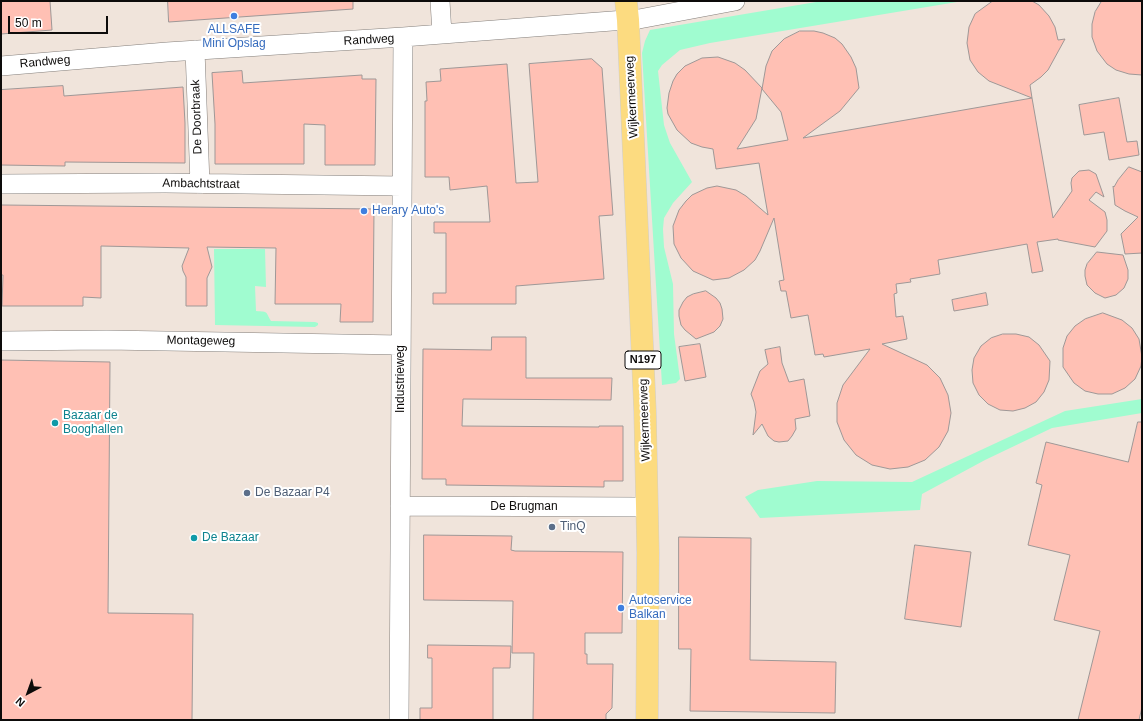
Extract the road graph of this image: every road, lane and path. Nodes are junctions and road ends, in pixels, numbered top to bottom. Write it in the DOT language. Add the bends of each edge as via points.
graph roads {
  1 [pos="440,1"];
  2 [pos="735,1"];
  3 [pos="627,10"];
  4 [pos="442,34"];
  5 [pos="403,38"];
  6 [pos="195,50"];
  7 [pos="1,66"];
  8 [pos="1,184"];
  9 [pos="200,184"];
  10 [pos="402,186"];
  11 [pos="1,341"];
  12 [pos="401,345"];
  13 [pos="400,506"];
  14 [pos="647,509"];
  15 [pos="398,720"];
  16 [pos="646,720"];
  1 -- 4 [label="street"];
  2 -- 3 [label="street, Randweg"];
  3 -- 4 [label="street, Randweg"];
  3 -- 14 [label="main road, Wijkermeerweg / N197" via="644,377"];
  4 -- 5 [label="street, Randweg"];
  5 -- 6 [label="street, Randweg"];
  5 -- 10 [label="street, Industrieweg"];
  6 -- 7 [label="street, Randweg"];
  6 -- 9 [label="street, De Doorbraak"];
  8 -- 9 [label="street, Ambachtstraat"];
  9 -- 10 [label="street, Ambachtstraat"];
  10 -- 12 [label="street, Industrieweg"];
  11 -- 12 [label="street, Montageweg" via="107,340"];
  12 -- 13 [label="street, Industrieweg"];
  13 -- 14 [label="street, De Brugman"];
  13 -- 15 [label="street, Industrieweg"];
  14 -- 16 [label="main road, Wijkermeerweg / N197"];
}
